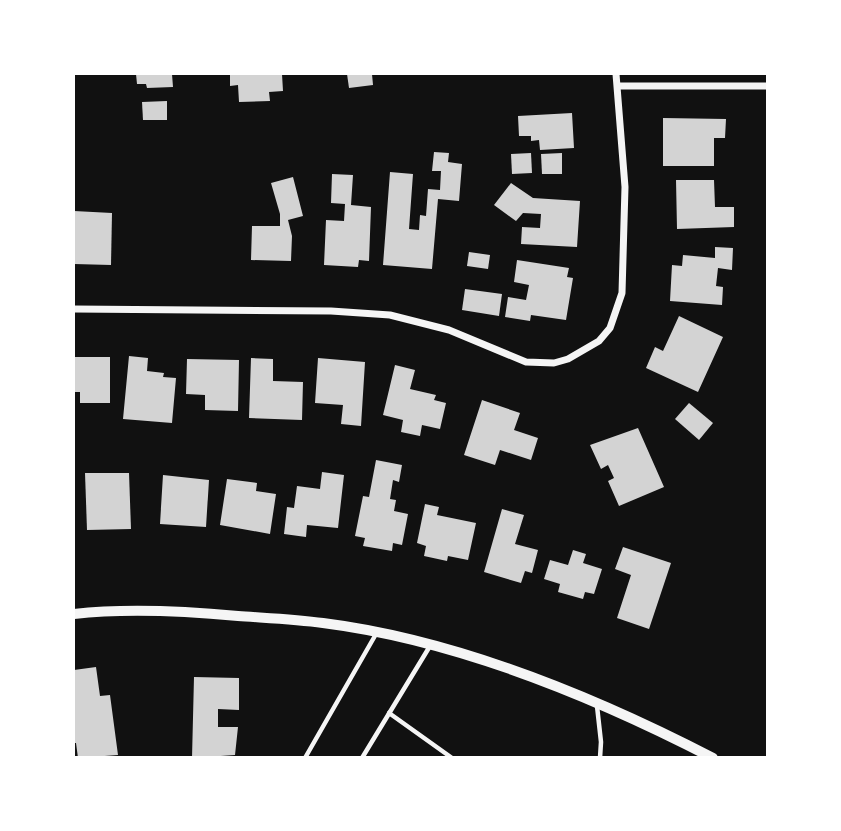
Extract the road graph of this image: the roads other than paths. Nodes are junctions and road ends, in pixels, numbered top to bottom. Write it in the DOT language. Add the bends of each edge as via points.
graph roads {
  1 [pos="616,74"];
  2 [pos="618,86"];
  3 [pos="768,86"];
  4 [pos="74,309"];
  5 [pos="74,614"];
  6 [pos="377,634"];
  7 [pos="430,646"];
  8 [pos="597,703"];
  9 [pos="389,713"];
  10 [pos="305,758"];
  11 [pos="362,758"];
  12 [pos="452,758"];
  13 [pos="600,758"];
  14 [pos="713,758"];
  1 -- 2 [label="street"];
  2 -- 3 [label="street"];
  2 -- 4 [label="street" via="625,187 622,293 610,328 568,359 526,362 449,330 390,315"];
  5 -- 6 [label="street" via="200,612 324,623"];
  6 -- 7 [label="street"];
  6 -- 10 [label="lane"];
  7 -- 8 [label="street" via="526,674"];
  7 -- 9 [label="lane"];
  8 -- 13 [label="lane"];
  8 -- 14 [label="street"];
  9 -- 11 [label="lane"];
  9 -- 12 [label="lane"];
}
